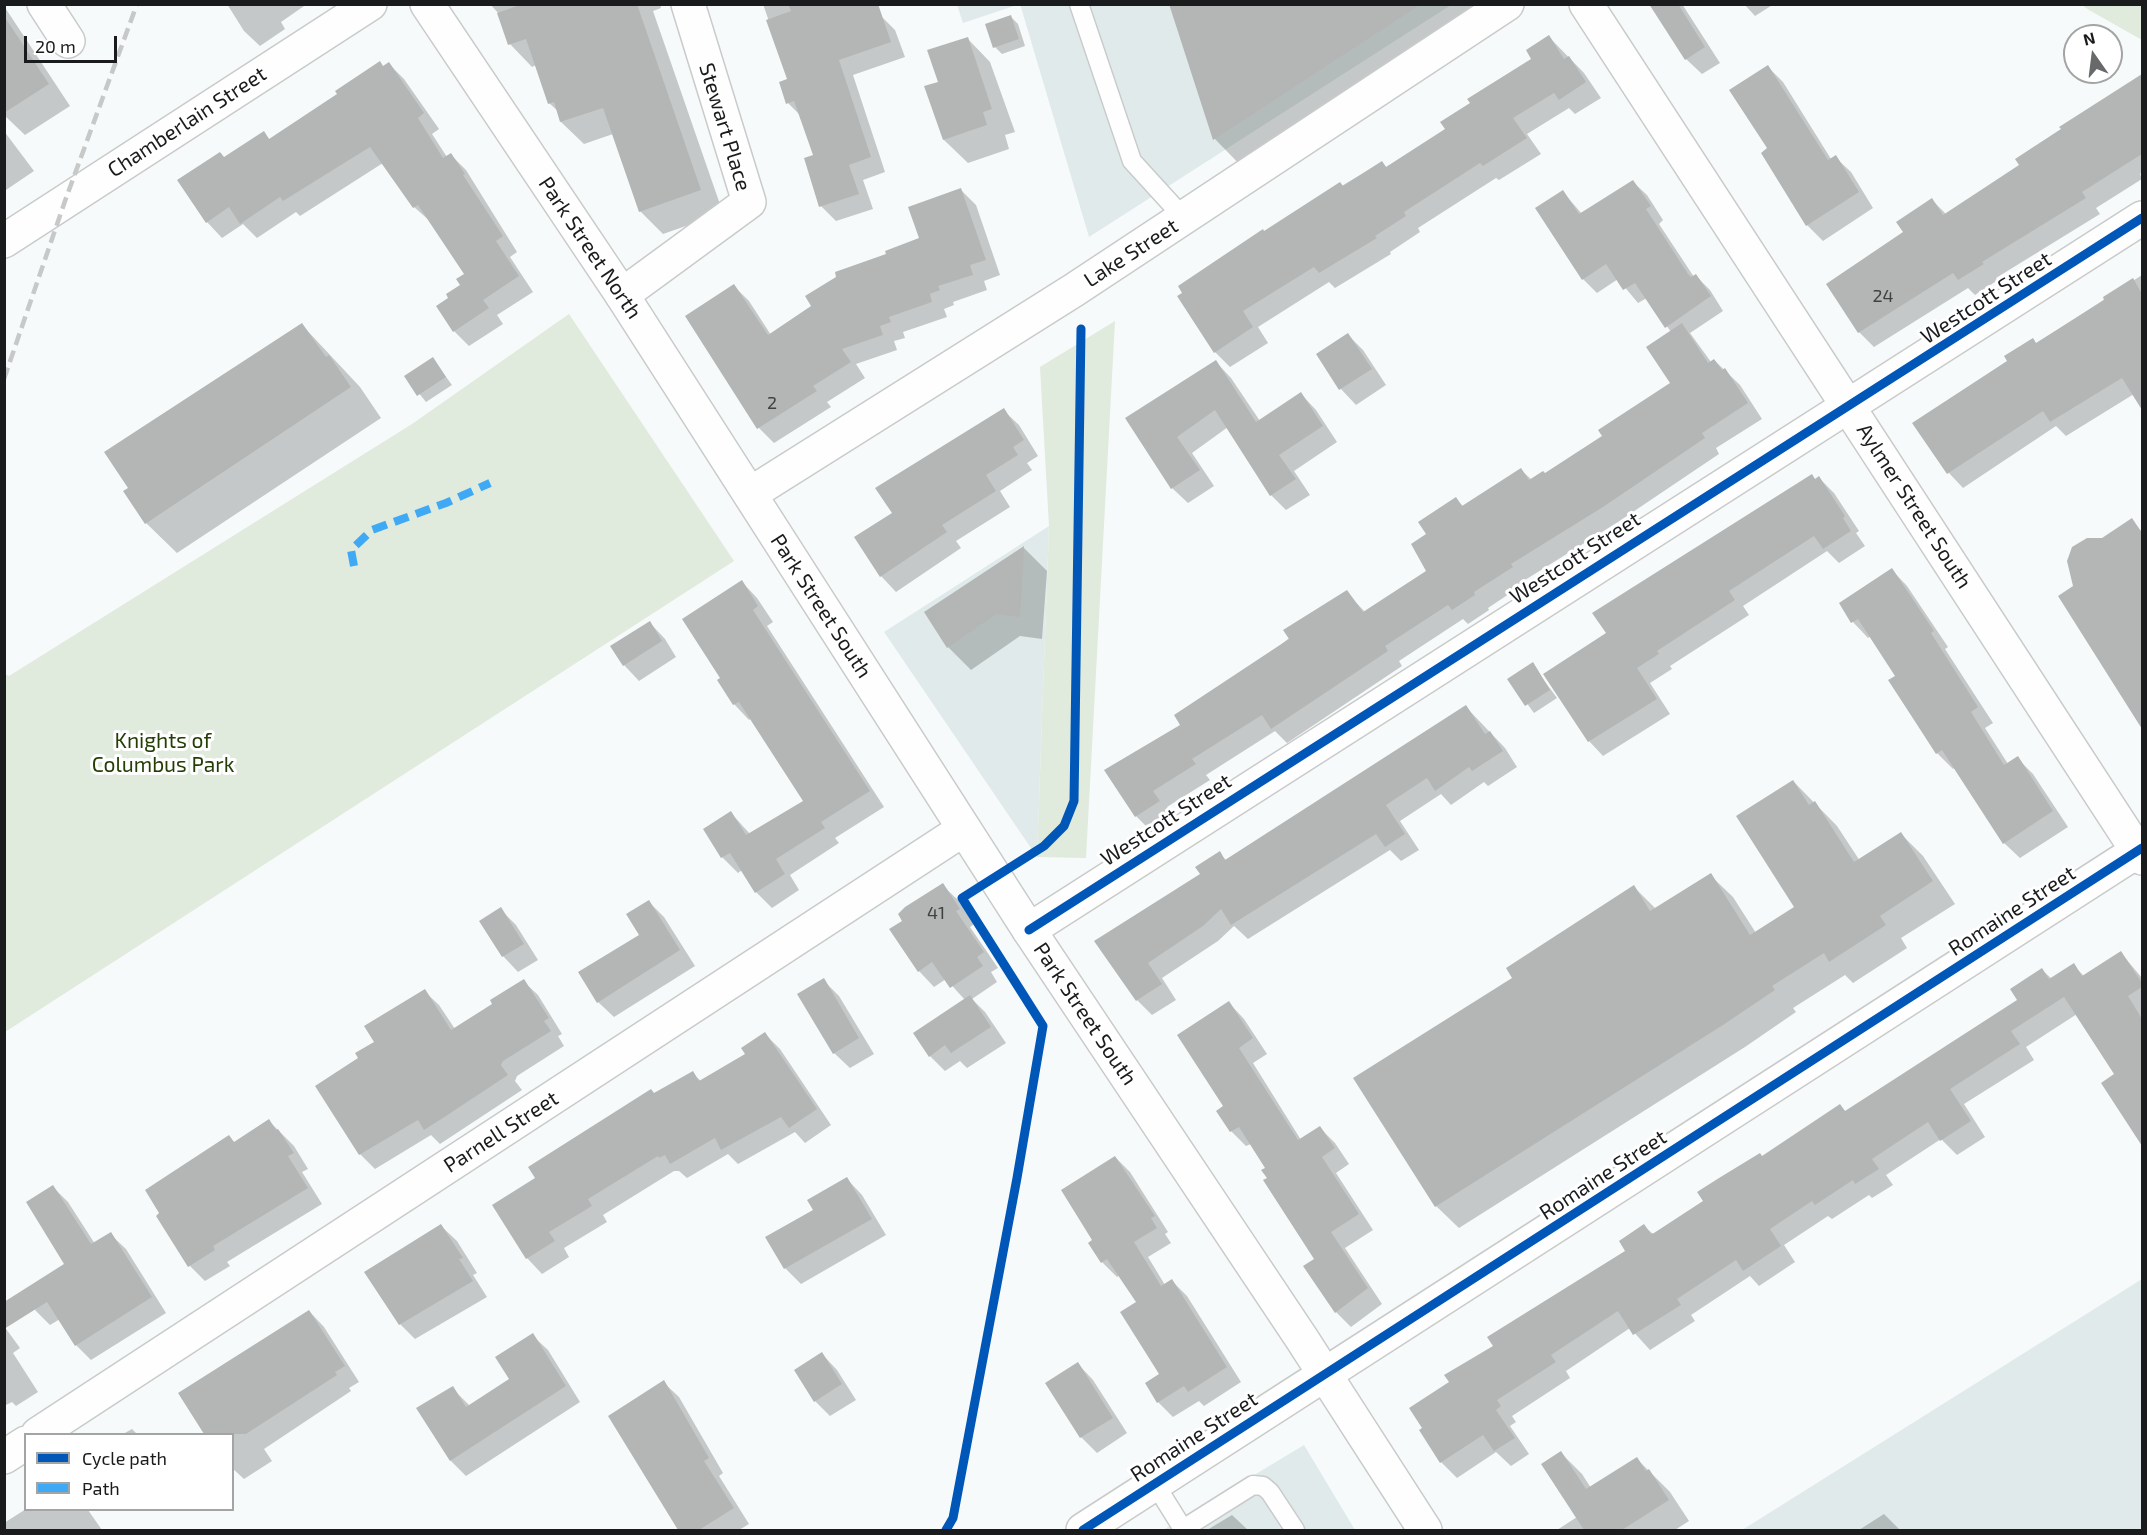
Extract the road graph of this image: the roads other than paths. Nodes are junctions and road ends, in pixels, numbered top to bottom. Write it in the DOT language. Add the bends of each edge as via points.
graph roads {
  1 [pos="44,4"];
  2 [pos="370,4"];
  3 [pos="427,4"];
  4 [pos="688,4"];
  5 [pos="1079,4"];
  6 [pos="1507,4"];
  7 [pos="1586,4"];
  8 [pos="68,41"];
  9 [pos="1184,218"];
  10 [pos="2142,218"];
  11 [pos="4,241"];
  12 [pos="622,295"];
  13 [pos="1850,406"];
  14 [pos="750,494"];
  15 [pos="964,829"];
  16 [pos="2141,852"];
  17 [pos="1029,930"];
  18 [pos="1325,1374"];
  19 [pos="40,1433"];
  20 [pos="24,1444"];
  21 [pos="4,1457"];
  22 [pos="1155,1484"];
  23 [pos="1416,1528"];
  24 [pos="1083,1530"];
  25 [pos="1295,1530"];
  1 -- 8 [label="street"];
  2 -- 11 [label="street, Chamberlain Street"];
  3 -- 12 [label="street, Park Street North"];
  4 -- 12 [label="street, Stewart Place" via="748,202"];
  5 -- 9 [label="lane" via="1132,161"];
  6 -- 9 [label="street, Lake Street"];
  7 -- 13 [label="street, Aylmer Street South"];
  9 -- 14 [label="street, Lake Street"];
  10 -- 13 [label="street, Westcott Street"];
  12 -- 14 [label="street, Park Street North"];
  13 -- 16 [label="street, Aylmer Street South"];
  13 -- 17 [label="street, Westcott Street"];
  14 -- 15 [label="street, Park Street South"];
  15 -- 17 [label="street, Park Street South"];
  15 -- 19 [label="street, Parnell Street"];
  16 -- 18 [label="street, Romaine Street"];
  17 -- 18 [label="street, Park Street South"];
  18 -- 22 [label="street, Romaine Street"];
  18 -- 23 [label="street, Park Street South"];
  20 -- 21 [label="street"];
  22 -- 24 [label="street, Romaine Street"];
  22 -- 25 [label="lane" via="1183,1529 1253,1485 1270,1492"];
}
